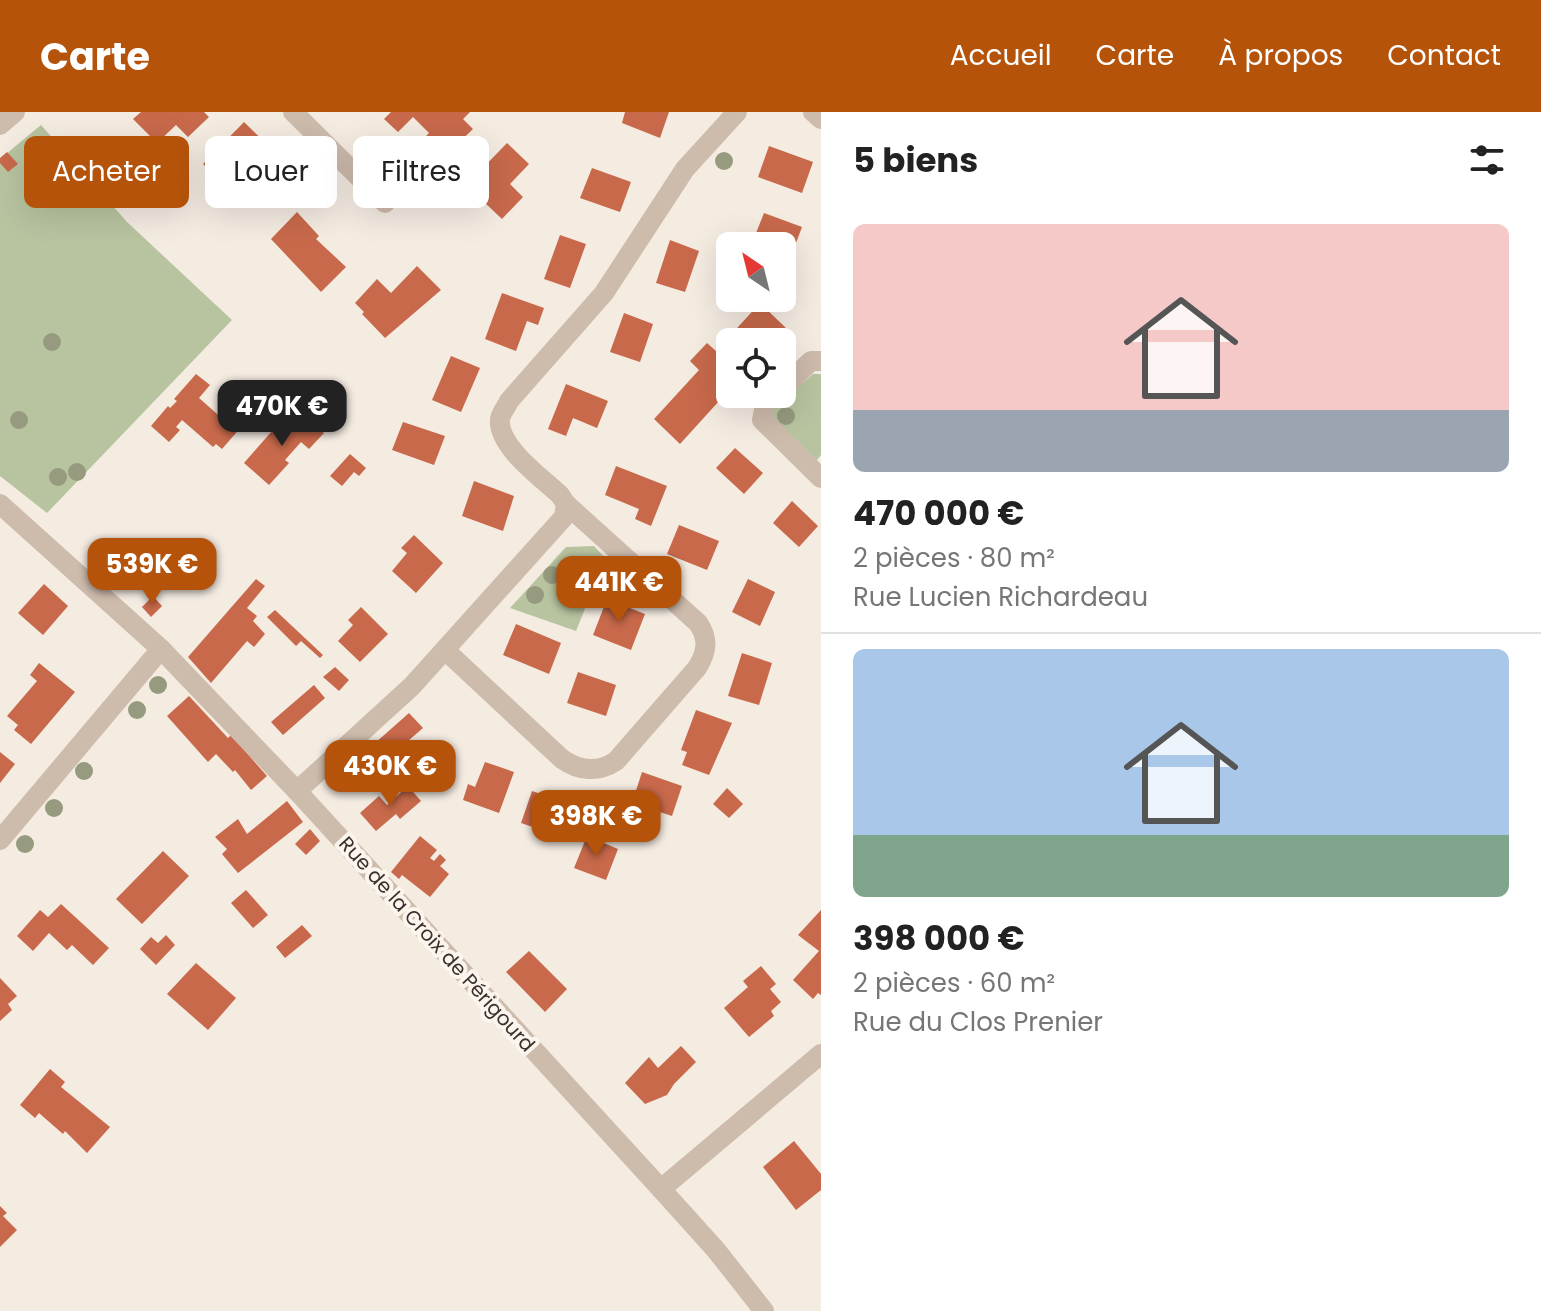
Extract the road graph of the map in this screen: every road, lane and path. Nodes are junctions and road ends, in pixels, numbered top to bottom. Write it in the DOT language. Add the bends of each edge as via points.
graph roads {
  1 [pos="15,112"];
  2 [pos="293,112"];
  3 [pos="737,112"];
  4 [pos="813,112"];
  5 [pos="821,119"];
  6 [pos="0,125"];
  7 [pos="353,171"];
  8 [pos="821,361"];
  9 [pos="796,375"];
  10 [pos="764,408"];
  11 [pos="821,477"];
  12 [pos="0,504"];
  13 [pos="566,504"];
  14 [pos="161,649"];
  15 [pos="446,651"];
  16 [pos="297,791"];
  17 [pos="0,840"];
  18 [pos="821,1054"];
  19 [pos="661,1189"];
  20 [pos="764,1311"];
  1 -- 6 [label="street"];
  2 -- 7 [label="street"];
  3 -- 13 [label="street" via="685,169 604,293 509,401 500,419 512,450"];
  4 -- 5 [label="street"];
  8 -- 9 [label="street" via="811,361"];
  10 -- 11 [label="street" via="762,420"];
  12 -- 14 [label="street, Rue de la Croix de Périgourd"];
  13 -- 15 [label="street" via="564,517"];
  13 -- 15 [label="street" via="698,623 706,644 697,668 616,761 584,769 562,759"];
  14 -- 16 [label="street, Rue de la Croix de Périgourd"];
  14 -- 17 [label="street"];
  15 -- 16 [label="street" via="384,715"];
  16 -- 19 [label="street, Rue de la Croix de Périgourd"];
  18 -- 19 [label="street"];
  19 -- 20 [label="street, Rue de la Croix de Périgourd"];
}
